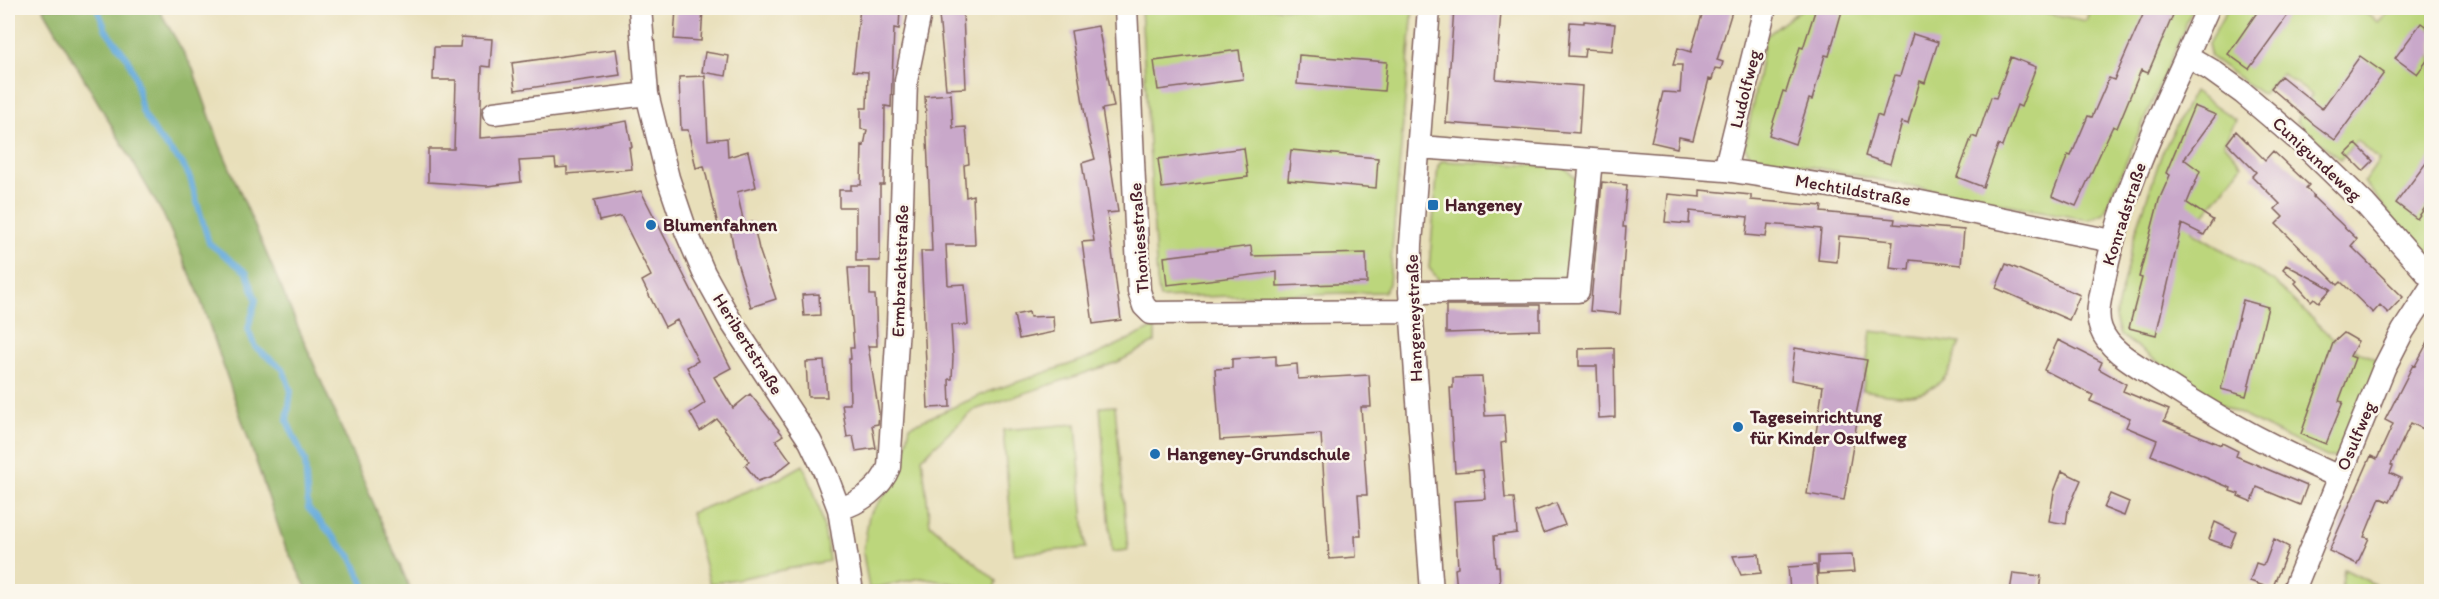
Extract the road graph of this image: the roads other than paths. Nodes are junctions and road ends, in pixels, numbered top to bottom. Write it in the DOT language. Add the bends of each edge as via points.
graph roads {
  1 [pos="640,8"];
  2 [pos="921,8"];
  3 [pos="1126,8"];
  4 [pos="1429,8"];
  5 [pos="1765,8"];
  6 [pos="2208,8"];
  7 [pos="2187,56"];
  8 [pos="647,94"];
  9 [pos="494,113"];
  10 [pos="1419,147"];
  11 [pos="1591,160"];
  12 [pos="1725,170"];
  13 [pos="2112,241"];
  14 [pos="2432,279"];
  15 [pos="2432,286"];
  16 [pos="1410,301"];
  17 [pos="2339,477"];
  18 [pos="840,509"];
  19 [pos="852,591"];
  20 [pos="1432,591"];
  21 [pos="2293,591"];
  1 -- 8 [label="street, Heribertstraße"];
  2 -- 18 [label="street, Ermbrachtstraße" via="906,81 889,467 885,478 857,504"];
  3 -- 16 [label="street, Thoniesstraße" via="1139,291 1144,306 1151,313"];
  4 -- 10 [label="street, Hangeneystraße"];
  5 -- 12 [label="street, Ludolfweg"];
  6 -- 7 [label="street, Konradstraße"];
  7 -- 13 [label="street, Konradstraße" via="2139,165"];
  7 -- 14 [label="street, Cunigundeweg" via="2235,87 2303,144"];
  8 -- 9 [label="street"];
  8 -- 18 [label="street, Heribertstraße" via="668,178 704,273 810,441"];
  10 -- 11 [label="street, Mechtildstraße"];
  10 -- 16 [label="street, Hangeneystraße"];
  11 -- 12 [label="street, Mechtildstraße"];
  11 -- 16 [label="street" via="1578,291"];
  12 -- 13 [label="street, Mechtildstraße" via="1876,193"];
  13 -- 17 [label="street, Konradstraße" via="2099,317 2101,330 2116,349 2205,410 2288,455"];
  15 -- 17 [label="street, Osulfweg" via="2393,350"];
  16 -- 20 [label="street, Hangeneystraße"];
  17 -- 21 [label="street, Osulfweg"];
  18 -- 19 [label="street, Heribertstraße"];
}
